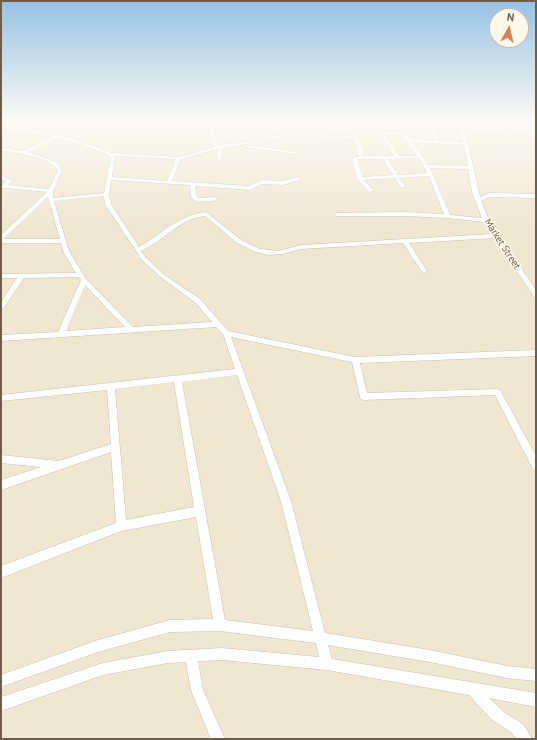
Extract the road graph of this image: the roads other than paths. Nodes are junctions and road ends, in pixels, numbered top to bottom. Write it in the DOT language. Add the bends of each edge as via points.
graph roads {
  1 [pos="34,156"];
  2 [pos="112,156"];
  3 [pos="137,156"];
  4 [pos="188,156"];
  5 [pos="219,156"];
  6 [pos="468,156"];
  7 [pos="384,157"];
  8 [pos="420,157"];
  9 [pos="179,158"];
  10 [pos="362,158"];
  11 [pos="397,158"];
  12 [pos="219,159"];
  13 [pos="427,166"];
  14 [pos="471,168"];
  15 [pos="430,174"];
  16 [pos="395,176"];
  17 [pos="1,177"];
  18 [pos="109,178"];
  19 [pos="297,179"];
  20 [pos="360,179"];
  21 [pos="169,181"];
  22 [pos="192,183"];
  23 [pos="402,186"];
  24 [pos="3,188"];
  25 [pos="51,191"];
  26 [pos="371,191"];
  27 [pos="106,194"];
  28 [pos="536,196"];
  29 [pos="214,199"];
  30 [pos="51,200"];
  31 [pos="478,200"];
  32 [pos="337,215"];
  33 [pos="448,216"];
  34 [pos="486,220"];
  35 [pos="496,236"];
  36 [pos="1,239"];
  37 [pos="63,241"];
  38 [pos="405,242"];
  39 [pos="138,250"];
  40 [pos="424,271"];
  41 [pos="1,276"];
  42 [pos="22,276"];
  43 [pos="83,277"];
  44 [pos="536,295"];
  45 [pos="1,307"];
  46 [pos="219,324"];
  47 [pos="132,330"];
  48 [pos="226,333"];
  49 [pos="61,334"];
  50 [pos="1,338"];
  51 [pos="536,353"];
  52 [pos="355,360"];
  53 [pos="240,372"];
  54 [pos="177,379"];
  55 [pos="111,386"];
  56 [pos="1,398"];
  57 [pos="115,447"];
  58 [pos="1,459"];
  59 [pos="61,465"];
  60 [pos="536,466"];
  61 [pos="1,485"];
  62 [pos="200,511"];
  63 [pos="121,526"];
  64 [pos="1,572"];
  65 [pos="220,625"];
  66 [pos="320,638"];
  67 [pos="191,655"];
  68 [pos="327,664"];
  69 [pos="536,675"];
  70 [pos="1,681"];
  71 [pos="472,689"];
  72 [pos="536,700"];
  73 [pos="1,704"];
  74 [pos="218,739"];
  75 [pos="525,739"];
  1 -- 25 [label="street" via="56,164 60,170"];
  2 -- 18 [label="street"];
  3 -- 9 [label="street"];
  4 -- 9 [label="street"];
  5 -- 12 [label="street"];
  6 -- 14 [label="street, Market Street"];
  7 -- 10 [label="street"];
  7 -- 11 [label="street"];
  7 -- 16 [label="street"];
  8 -- 11 [label="street"];
  8 -- 13 [label="street"];
  9 -- 21 [label="street"];
  10 -- 20 [label="street" via="354,160"];
  13 -- 14 [label="street"];
  13 -- 15 [label="street"];
  14 -- 31 [label="street, Market Street"];
  15 -- 16 [label="street"];
  15 -- 33 [label="street"];
  16 -- 20 [label="street"];
  16 -- 23 [label="street"];
  17 -- 24 [label="street" via="9,181"];
  18 -- 21 [label="street"];
  18 -- 27 [label="street"];
  19 -- 22 [label="street" via="261,182 250,188"];
  20 -- 26 [label="street"];
  21 -- 22 [label="street"];
  22 -- 29 [label="street" via="194,197 197,200"];
  24 -- 25 [label="street"];
  25 -- 30 [label="street"];
  25 -- 36 [label="street"];
  27 -- 30 [label="street"];
  27 -- 39 [label="street" via="108,204"];
  28 -- 31 [label="street" via="489,195"];
  30 -- 37 [label="street"];
  31 -- 34 [label="street, Market Street"];
  32 -- 33 [label="street"];
  33 -- 34 [label="street"];
  34 -- 35 [label="street, Market Street"];
  35 -- 38 [label="street"];
  35 -- 44 [label="street, Market Street"];
  36 -- 37 [label="street"];
  37 -- 43 [label="street" via="66,251"];
  38 -- 39 [label="street" via="300,247 279,253 264,252 232,237 206,214 178,222 159,238"];
  38 -- 40 [label="street"];
  39 -- 46 [label="street" via="164,277 198,301"];
  41 -- 42 [label="street"];
  42 -- 43 [label="street"];
  42 -- 45 [label="street"];
  43 -- 47 [label="street"];
  43 -- 49 [label="street"];
  46 -- 47 [label="street"];
  46 -- 48 [label="street"];
  47 -- 49 [label="street"];
  48 -- 52 [label="street"];
  48 -- 53 [label="street"];
  49 -- 50 [label="street"];
  51 -- 52 [label="street"];
  52 -- 60 [label="street" via="364,397 497,392"];
  53 -- 54 [label="street"];
  53 -- 66 [label="street" via="286,501"];
  54 -- 55 [label="street"];
  54 -- 62 [label="street"];
  55 -- 56 [label="street"];
  55 -- 57 [label="street"];
  57 -- 59 [label="street"];
  57 -- 63 [label="street"];
  58 -- 59 [label="street"];
  59 -- 61 [label="street"];
  62 -- 63 [label="street"];
  62 -- 65 [label="street"];
  63 -- 64 [label="street"];
  65 -- 66 [label="street"];
  65 -- 70 [label="street" via="170,626 98,646"];
  66 -- 68 [label="street"];
  66 -- 69 [label="street"];
  67 -- 68 [label="street" via="222,654"];
  67 -- 73 [label="street" via="103,669"];
  67 -- 74 [label="street" via="197,690"];
  68 -- 71 [label="street"];
  71 -- 72 [label="street"];
  71 -- 75 [label="street" via="490,710 519,729"];
}
